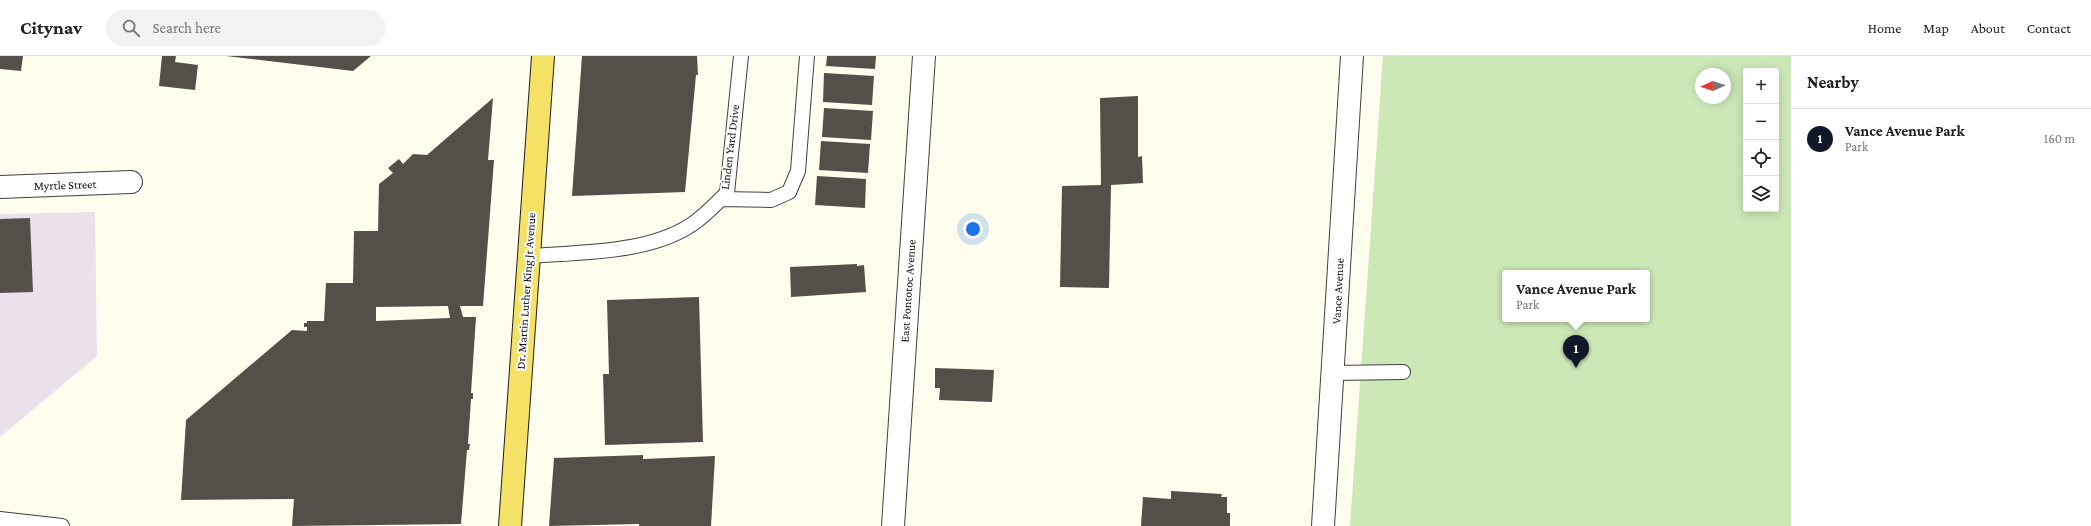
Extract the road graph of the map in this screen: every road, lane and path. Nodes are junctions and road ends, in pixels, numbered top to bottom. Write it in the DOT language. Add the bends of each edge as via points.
graph roads {
  1 [pos="543,56"];
  2 [pos="741,56"];
  3 [pos="807,56"];
  4 [pos="924,56"];
  5 [pos="1352,56"];
  6 [pos="131,182"];
  7 [pos="0,187"];
  8 [pos="721,198"];
  9 [pos="529,256"];
  10 [pos="1404,372"];
  11 [pos="1333,373"];
  12 [pos="0,519"];
  13 [pos="62,526"];
  14 [pos="510,526"];
  15 [pos="893,526"];
  16 [pos="1323,526"];
  1 -- 9 [label="main road, Dr. Martin Luther King Jr Avenue"];
  2 -- 8 [label="lane, Linden Yard Drive" via="727,193"];
  3 -- 8 [label="lane" via="798,171 790,192 771,200"];
  4 -- 15 [label="street, East Pontotoc Avenue"];
  5 -- 11 [label="street, Vance Avenue"];
  6 -- 7 [label="street, Myrtle Street"];
  8 -- 9 [label="lane, Linden Yard Drive" via="697,221 659,241 610,250"];
  9 -- 14 [label="main road, Dr. Martin Luther King Jr Avenue"];
  10 -- 11 [label="lane"];
  11 -- 16 [label="street, Vance Avenue"];
  12 -- 13 [label="lane"];
}
